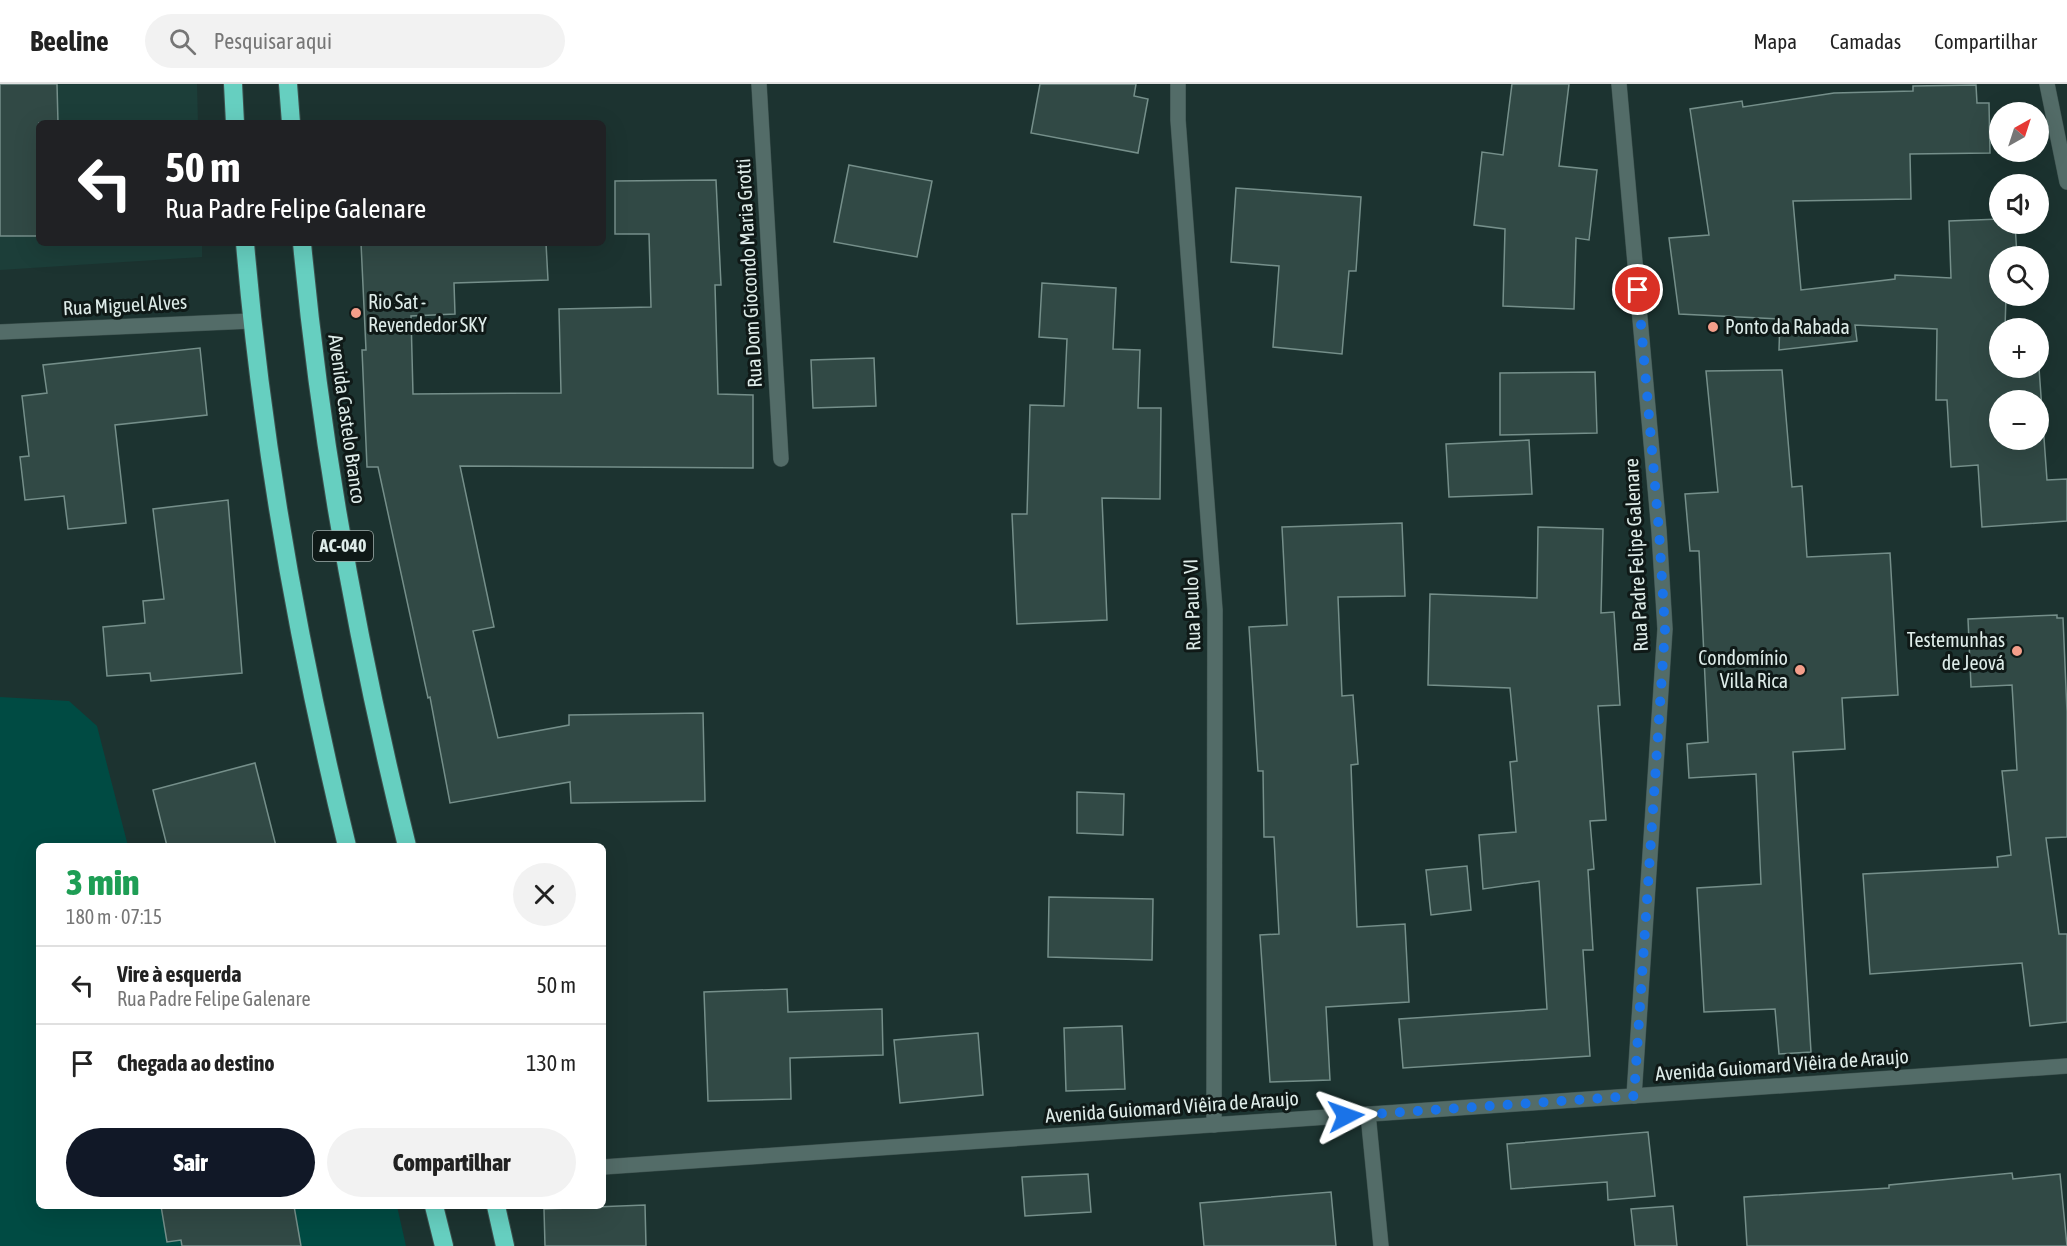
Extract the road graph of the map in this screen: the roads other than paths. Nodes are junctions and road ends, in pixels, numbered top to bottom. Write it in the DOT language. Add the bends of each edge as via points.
graph roads {
  1 [pos="233,84"];
  2 [pos="288,84"];
  3 [pos="759,84"];
  4 [pos="1178,84"];
  5 [pos="1619,84"];
  6 [pos="2047,84"];
  7 [pos="235,120"];
  8 [pos="291,120"];
  9 [pos="2067,182"];
  10 [pos="245,246"];
  11 [pos="302,246"];
  12 [pos="251,321"];
  13 [pos="0,332"];
  14 [pos="781,459"];
  15 [pos="346,843"];
  16 [pos="406,843"];
  17 [pos="2067,1066"];
  18 [pos="1634,1096"];
  19 [pos="1368,1114"];
  20 [pos="1214,1125"];
  21 [pos="606,1167"];
  22 [pos="435,1209"];
  23 [pos="497,1209"];
  24 [pos="444,1246"];
  25 [pos="505,1246"];
  26 [pos="1381,1246"];
  1 -- 7 [label="highway"];
  2 -- 8 [label="highway"];
  3 -- 14 [label="street, Rua Dom Giocondo Maria Grotti"];
  4 -- 20 [label="street, Rua Paulo VI" via="1215,610"];
  5 -- 18 [label="street, Rua Padre Felipe Galenare" via="1665,629"];
  6 -- 9 [label="street"];
  10 -- 12 [label="highway, AC-040"];
  11 -- 16 [label="highway, Avenida Castelo Branco / AC-040" via="339,523"];
  12 -- 13 [label="street, Rua Miguel Alves"];
  12 -- 15 [label="highway, AC-040" via="283,531 329,774"];
  17 -- 18 [label="street, Avenida Guiomard Viêira de Araujo"];
  18 -- 19 [label="street, Avenida Guiomard Viêira de Araujo"];
  19 -- 20 [label="street, Avenida Guiomard Viêira de Araujo"];
  19 -- 26 [label="street"];
  20 -- 21 [label="street, Avenida Guiomard Viêira de Araujo"];
  22 -- 24 [label="highway"];
  23 -- 25 [label="highway"];
}
